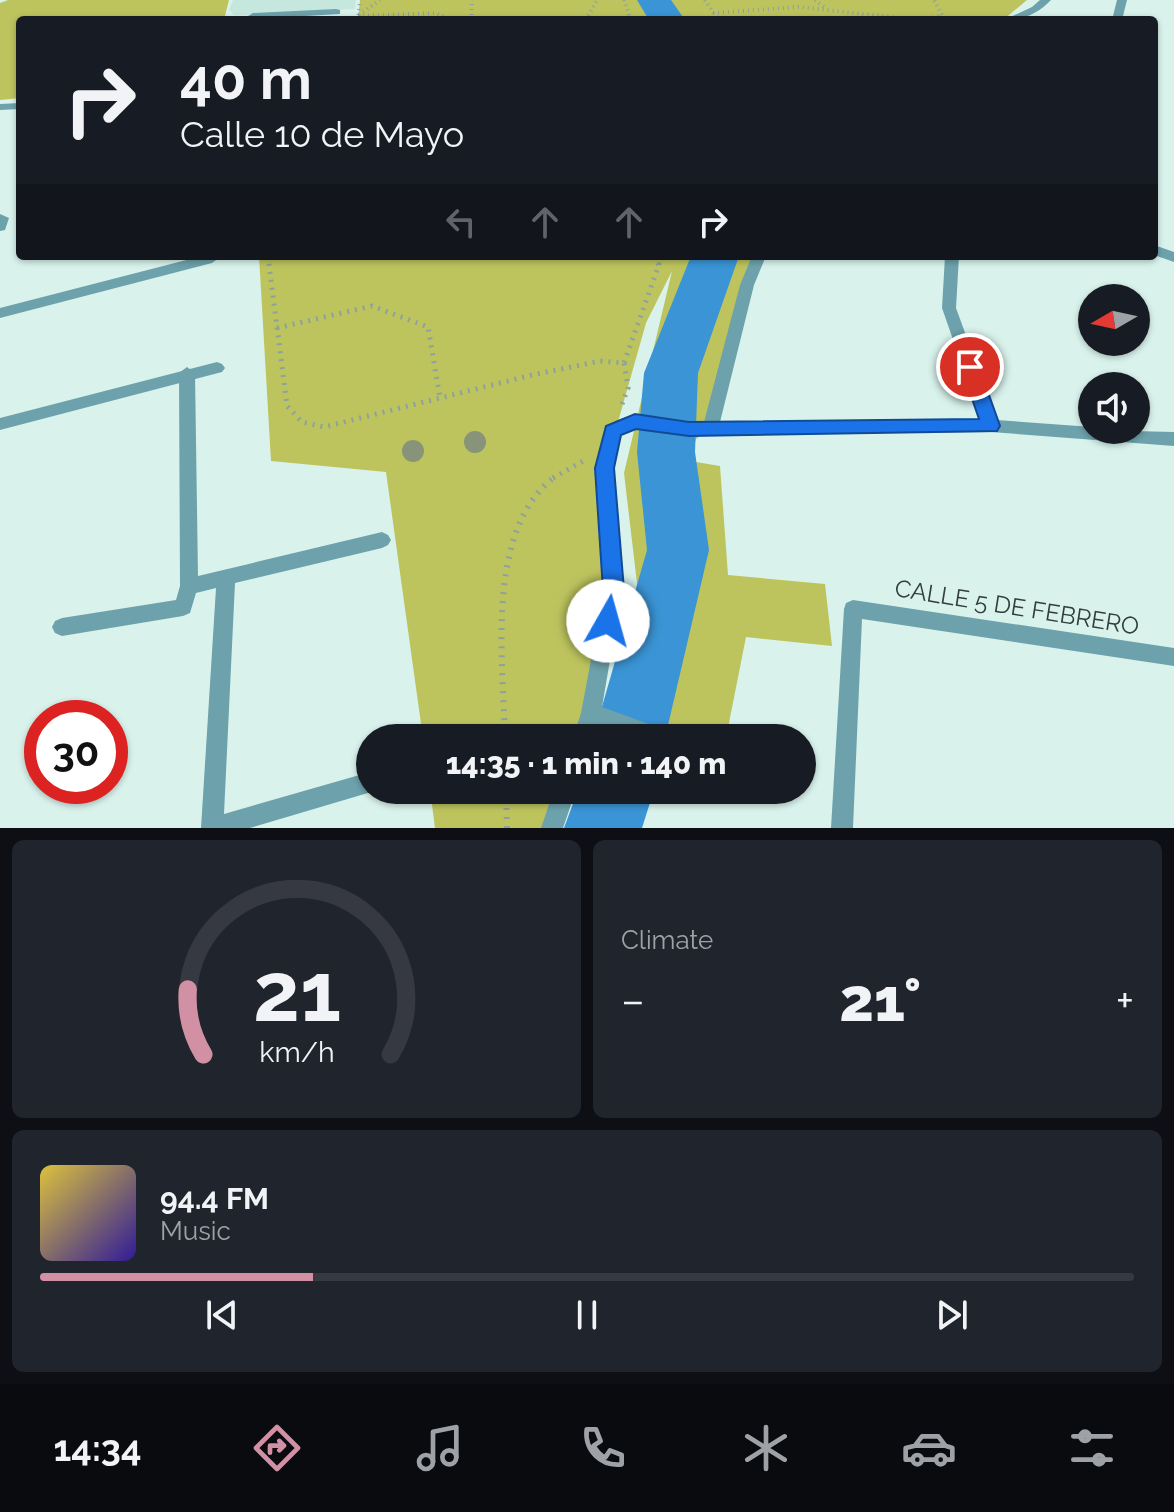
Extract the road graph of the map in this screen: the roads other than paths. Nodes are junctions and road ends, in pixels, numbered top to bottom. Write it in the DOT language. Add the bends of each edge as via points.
graph roads {
  1 [pos="1046,0"];
  2 [pos="336,14"];
  3 [pos="310,15"];
  4 [pos="286,16"];
  5 [pos="1019,16"];
  6 [pos="204,260"];
  7 [pos="757,260"];
  8 [pos="952,260"];
  9 [pos="0,313"];
  10 [pos="217,368"];
  11 [pos="187,373"];
  12 [pos="0,424"];
  13 [pos="991,426"];
  14 [pos="711,427"];
  15 [pos="1174,439"];
  16 [pos="382,540"];
  17 [pos="226,576"];
  18 [pos="189,586"];
  19 [pos="62,627"];
  20 [pos="1174,657"];
  21 [pos="599,716"];
  22 [pos="593,724"];
  23 [pos="622,724"];
  24 [pos="356,787"];
  25 [pos="560,804"];
  26 [pos="212,828"];
  27 [pos="552,828"];
  28 [pos="842,828"];
  1 -- 5 [label="street"];
  2 -- 3 [label="street"];
  3 -- 4 [label="street"];
  6 -- 9 [label="street"];
  7 -- 14 [label="street"];
  8 -- 13 [label="street" via="949,308"];
  10 -- 11 [label="street"];
  11 -- 12 [label="street"];
  11 -- 18 [label="street"];
  13 -- 14 [label="street"];
  13 -- 15 [label="street"];
  14 -- 21 [label="street" via="635,421 611,439 604,468 613,590"];
  16 -- 17 [label="street"];
  17 -- 18 [label="street"];
  17 -- 26 [label="street"];
  18 -- 19 [label="street" via="183,607"];
  20 -- 28 [label="street, CALLE 5 DE FEBRERO" via="853,609"];
  21 -- 22 [label="street"];
  21 -- 23 [label="street"];
  24 -- 26 [label="street"];
  25 -- 27 [label="street"];
}
